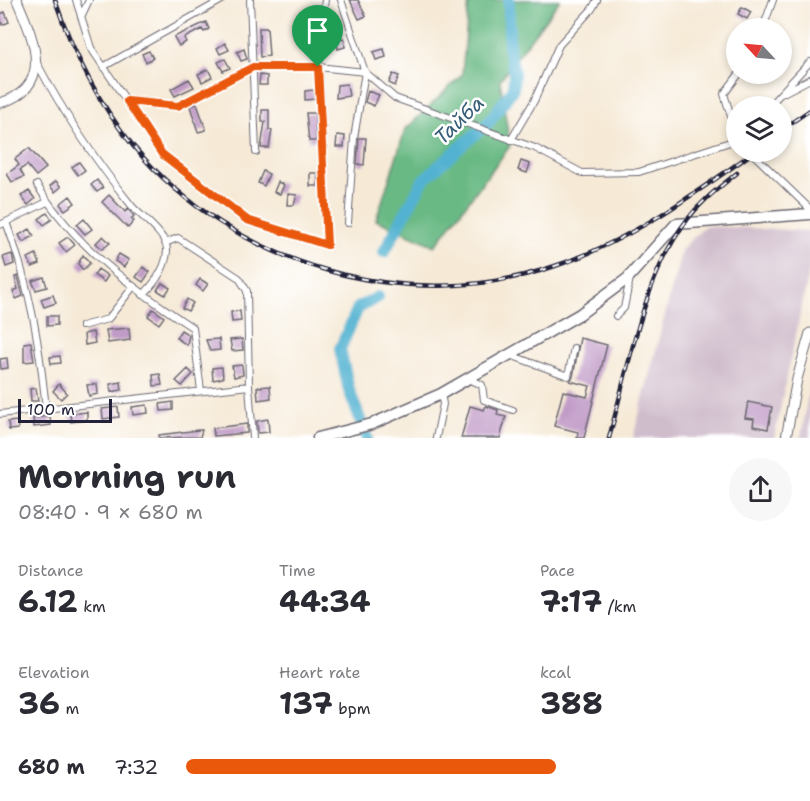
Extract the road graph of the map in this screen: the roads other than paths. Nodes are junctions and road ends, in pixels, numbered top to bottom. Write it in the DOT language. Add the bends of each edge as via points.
graph roads {
  1 [pos="17,0"];
  2 [pos="76,0"];
  3 [pos="89,0"];
  4 [pos="222,0"];
  5 [pos="250,0"];
  6 [pos="325,0"];
  7 [pos="341,0"];
  8 [pos="597,0"];
  9 [pos="772,0"];
  10 [pos="81,17"];
  11 [pos="766,18"];
  12 [pos="810,62"];
  13 [pos="37,63"];
  14 [pos="104,66"];
  15 [pos="253,67"];
  16 [pos="318,67"];
  17 [pos="365,72"];
  18 [pos="810,79"];
  19 [pos="732,84"];
  20 [pos="779,95"];
  21 [pos="726,100"];
  22 [pos="127,101"];
  23 [pos="0,103"];
  24 [pos="511,140"];
  25 [pos="726,143"];
  26 [pos="256,152"];
  27 [pos="762,162"];
  28 [pos="37,185"];
  29 [pos="47,202"];
  30 [pos="810,209"];
  31 [pos="810,214"];
  32 [pos="3,223"];
  33 [pos="348,223"];
  34 [pos="165,243"];
  35 [pos="630,277"];
  36 [pos="133,287"];
  37 [pos="143,295"];
  38 [pos="616,316"];
  39 [pos="82,326"];
  40 [pos="810,333"];
  41 [pos="574,348"];
  42 [pos="509,355"];
  43 [pos="469,379"];
  44 [pos="249,386"];
  45 [pos="201,391"];
  46 [pos="441,394"];
  47 [pos="46,409"];
  48 [pos="513,410"];
  49 [pos="0,414"];
  50 [pos="253,438"];
  51 [pos="318,438"];
  52 [pos="436,438"];
  53 [pos="786,438"];
  1 -- 13 [label="main road" via="33,38"];
  2 -- 10 [label="street"];
  3 -- 10 [label="street"];
  4 -- 14 [label="street"];
  5 -- 15 [label="street"];
  6 -- 16 [label="street"];
  7 -- 17 [label="street"];
  8 -- 24 [label="street" via="559,45"];
  9 -- 11 [label="street"];
  10 -- 14 [label="street" via="91,48"];
  12 -- 20 [label="street"];
  13 -- 23 [label="main road" via="28,87"];
  13 -- 34 [label="street" via="90,153"];
  14 -- 22 [label="street"];
  15 -- 16 [label="street"];
  15 -- 22 [label="street" via="178,106"];
  15 -- 26 [label="street"];
  16 -- 17 [label="street"];
  16 -- 22 [label="street" via="327,245 247,220 162,154"];
  17 -- 24 [label="street" via="395,98"];
  17 -- 33 [label="street" via="354,138"];
  18 -- 20 [label="street"];
  19 -- 21 [label="street" via="724,94"];
  24 -- 25 [label="street" via="582,173 639,172"];
  27 -- 30 [label="street"];
  28 -- 29 [label="street"];
  29 -- 32 [label="street"];
  29 -- 36 [label="street" via="94,256"];
  31 -- 35 [label="main road" via="676,224"];
  32 -- 47 [label="street" via="24,271 39,338"];
  34 -- 37 [label="street" via="168,250 164,262 155,283"];
  34 -- 44 [label="street" via="178,238 238,278 247,291"];
  35 -- 38 [label="street" via="626,301"];
  35 -- 42 [label="main road" via="580,314"];
  36 -- 37 [label="street"];
  36 -- 39 [label="street" via="108,319"];
  37 -- 45 [label="street" via="193,328"];
  40 -- 53 [label="main road"];
  41 -- 42 [label="street" via="568,376"];
  42 -- 43 [label="main road"];
  43 -- 46 [label="main road"];
  43 -- 48 [label="street" via="482,385 484,400"];
  44 -- 45 [label="street"];
  44 -- 50 [label="street"];
  45 -- 47 [label="street"];
  46 -- 51 [label="main road" via="372,424"];
  46 -- 52 [label="street" via="443,404"];
  47 -- 49 [label="street"];
}
